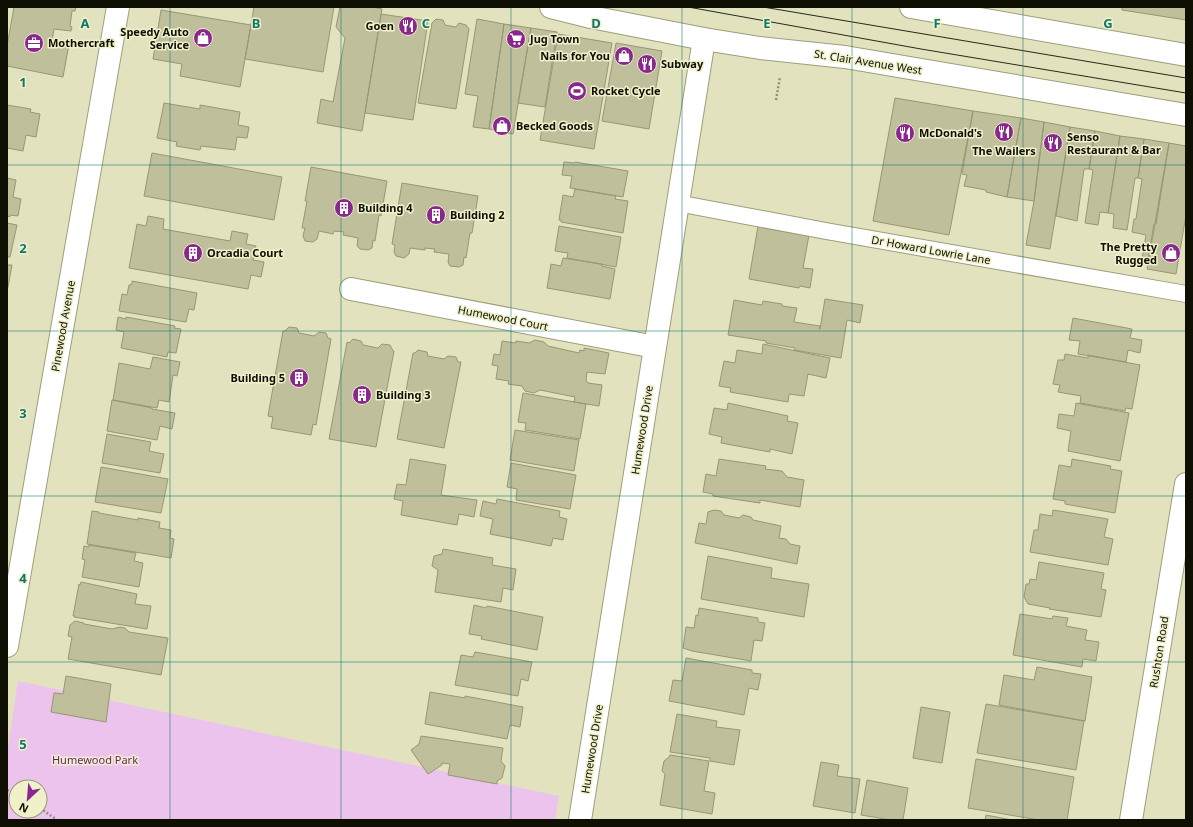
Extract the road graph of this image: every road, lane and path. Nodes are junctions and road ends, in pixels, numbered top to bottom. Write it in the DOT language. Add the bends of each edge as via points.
graph roads {
  1 [pos="118,7"];
  2 [pos="551,7"];
  3 [pos="911,7"];
  4 [pos="704,39"];
  5 [pos="1186,55"];
  6 [pos="780,77"];
  7 [pos="776,100"];
  8 [pos="1186,115"];
  9 [pos="677,203"];
  10 [pos="350,289"];
  11 [pos="1186,294"];
  12 [pos="655,347"];
  13 [pos="1186,484"];
  14 [pos="7,646"];
  15 [pos="48,814"];
  16 [pos="57,820"];
  17 [pos="580,820"];
  18 [pos="1131,820"];
  1 -- 14 [label="street, Pinewood Avenue"];
  2 -- 4 [label="street, St. Clair Avenue West"];
  3 -- 5 [label="street"];
  4 -- 8 [label="street, St. Clair Avenue West" via="845,57"];
  4 -- 9 [label="street, Humewood Drive"];
  6 -- 7 [label="path"];
  9 -- 11 [label="lane, Dr Howard Lowrie Lane"];
  9 -- 12 [label="street, Humewood Drive"];
  10 -- 12 [label="street, Humewood Court"];
  12 -- 17 [label="street, Humewood Drive"];
  13 -- 18 [label="street, Rushton Road"];
  15 -- 16 [label="path"];
}
